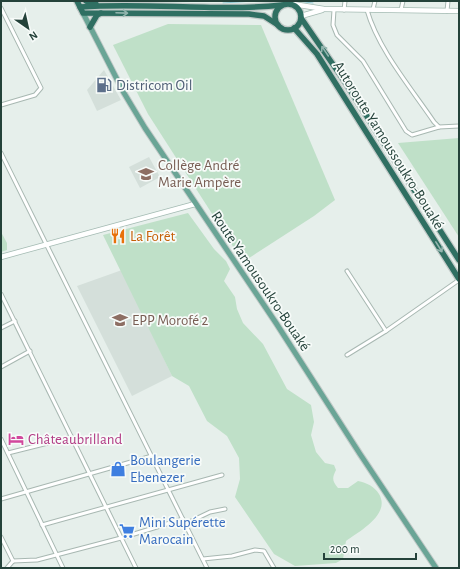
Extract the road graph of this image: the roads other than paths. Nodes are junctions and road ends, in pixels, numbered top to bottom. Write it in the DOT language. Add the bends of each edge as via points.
graph roads {
  1 [pos="77,1"];
  2 [pos="86,1"];
  3 [pos="313,1"];
  4 [pos="345,1"];
  5 [pos="375,1"];
  6 [pos="403,1"];
  7 [pos="448,1"];
  8 [pos="292,4"];
  9 [pos="282,5"];
  10 [pos="100,6"];
  11 [pos="80,7"];
  12 [pos="1,8"];
  13 [pos="312,8"];
  14 [pos="324,9"];
  15 [pos="367,9"];
  16 [pos="374,9"];
  17 [pos="334,10"];
  18 [pos="344,10"];
  19 [pos="401,10"];
  20 [pos="447,11"];
  21 [pos="459,11"];
  22 [pos="83,13"];
  23 [pos="102,13"];
  24 [pos="301,17"];
  25 [pos="278,25"];
  26 [pos="90,27"];
  27 [pos="294,28"];
  28 [pos="1,105"];
  29 [pos="459,126"];
  30 [pos="439,127"];
  31 [pos="1,153"];
  32 [pos="195,204"];
  33 [pos="47,244"];
  34 [pos="1,257"];
  35 [pos="459,260"];
  36 [pos="347,271"];
  37 [pos="459,279"];
  38 [pos="1,294"];
  39 [pos="15,322"];
  40 [pos="1,328"];
  41 [pos="386,331"];
  42 [pos="30,351"];
  43 [pos="347,355"];
  44 [pos="1,367"];
  45 [pos="72,437"];
  46 [pos="1,439"];
  47 [pos="8,453"];
  48 [pos="152,456"];
  49 [pos="90,474"];
  50 [pos="222,475"];
  51 [pos="168,490"];
  52 [pos="26,492"];
  53 [pos="1,499"];
  54 [pos="106,507"];
  55 [pos="225,509"];
  56 [pos="182,519"];
  57 [pos="185,524"];
  58 [pos="42,525"];
  59 [pos="1,537"];
  60 [pos="121,538"];
  61 [pos="57,554"];
  62 [pos="202,559"];
  63 [pos="13,561"];
  64 [pos="7,568"];
  65 [pos="63,568"];
  66 [pos="136,568"];
  67 [pos="207,568"];
  68 [pos="274,568"];
  69 [pos="436,568"];
  1 -- 11 [label="highway, Route Yamousoukro-Bouaké"];
  2 -- 10 [label="highway"];
  3 -- 13 [label="street"];
  4 -- 18 [label="street"];
  5 -- 16 [label="street"];
  6 -- 19 [label="street"];
  7 -- 20 [label="street"];
  8 -- 9 [label="highway"];
  8 -- 13 [label="street"];
  8 -- 24 [label="highway" via="299,10"];
  9 -- 10 [label="highway" via="168,8"];
  9 -- 25 [label="highway" via="275,14"];
  10 -- 11 [label="highway"];
  11 -- 22 [label="highway, Route Yamousoukro-Bouaké"];
  12 -- 28 [label="street" via="41,88 34,95"];
  13 -- 14 [label="street"];
  14 -- 17 [label="street"];
  14 -- 24 [label="street"];
  15 -- 16 [label="street"];
  15 -- 18 [label="street"];
  15 -- 30 [label="street" via="385,49"];
  16 -- 19 [label="street"];
  17 -- 18 [label="street"];
  17 -- 30 [label="street" via="333,25 337,35 363,61 406,131 412,135"];
  19 -- 20 [label="street"];
  20 -- 21 [label="street"];
  22 -- 23 [label="highway"];
  22 -- 26 [label="main road, Route Yamousoukro-Bouaké"];
  23 -- 25 [label="highway, one-way" via="249,14 264,16"];
  23 -- 26 [label="highway" via="97,15"];
  24 -- 27 [label="highway"];
  35 -- 24 [label="highway, Autoroute Yamoussoukro-Bouaké, one-way"];
  25 -- 27 [label="highway" via="285,30"];
  26 -- 32 [label="main road, Route Yamousoukro-Bouaké" via="124,93"];
  27 -- 37 [label="highway, Autoroute Yamoussoukro-Bouaké, one-way" via="317,54"];
  29 -- 30 [label="street"];
  31 -- 33 [label="street"];
  32 -- 33 [label="street"];
  32 -- 69 [label="main road, Route Yamousoukro-Bouaké"];
  33 -- 34 [label="street"];
  33 -- 48 [label="street"];
  36 -- 41 [label="street"];
  37 -- 41 [label="street"];
  38 -- 39 [label="street"];
  39 -- 40 [label="street"];
  39 -- 42 [label="street"];
  41 -- 43 [label="street"];
  42 -- 44 [label="street"];
  42 -- 45 [label="street"];
  45 -- 47 [label="street"];
  45 -- 49 [label="street"];
  46 -- 47 [label="street"];
  47 -- 52 [label="street"];
  48 -- 49 [label="street"];
  48 -- 51 [label="street"];
  49 -- 52 [label="street"];
  49 -- 54 [label="street"];
  50 -- 51 [label="street"];
  51 -- 54 [label="street"];
  51 -- 56 [label="street"];
  52 -- 53 [label="street"];
  52 -- 58 [label="street"];
  54 -- 58 [label="street"];
  54 -- 60 [label="street"];
  55 -- 57 [label="street" via="210,512"];
  56 -- 57 [label="street"];
  56 -- 60 [label="street"];
  57 -- 62 [label="street"];
  58 -- 61 [label="street"];
  59 -- 63 [label="street"];
  60 -- 61 [label="street"];
  60 -- 66 [label="street"];
  61 -- 63 [label="street" via="37,560"];
  61 -- 65 [label="street"];
  62 -- 67 [label="street"];
  62 -- 68 [label="street" via="232,556 255,550 264,551"];
  63 -- 64 [label="street"];
}
